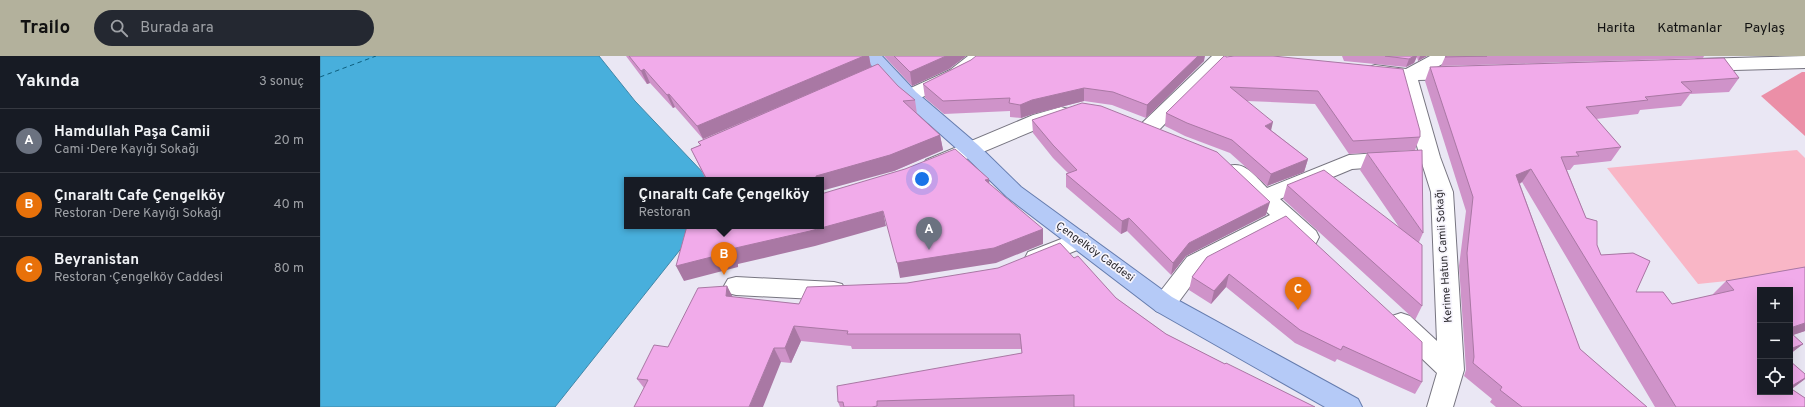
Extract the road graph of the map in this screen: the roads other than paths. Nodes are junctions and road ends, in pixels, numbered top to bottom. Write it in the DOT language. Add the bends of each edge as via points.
graph roads {
  1 [pos="978,56"];
  2 [pos="1230,56"];
  3 [pos="1444,56"];
  4 [pos="1805,62"];
  5 [pos="1678,66"];
  6 [pos="876,67"];
  7 [pos="1360,70"];
  8 [pos="1479,72"];
  9 [pos="1407,75"];
  10 [pos="909,96"];
  11 [pos="1082,108"];
  12 [pos="1170,138"];
  13 [pos="971,150"];
  14 [pos="1430,157"];
  15 [pos="1222,159"];
  16 [pos="915,172"];
  17 [pos="1265,197"];
  18 [pos="1286,216"];
  19 [pos="1079,240"];
  20 [pos="1320,248"];
  21 [pos="1014,267"];
  22 [pos="736,286"];
  23 [pos="858,290"];
  24 [pos="1164,304"];
  25 [pos="1388,311"];
  26 [pos="1451,370"];
  27 [pos="1349,407"];
  28 [pos="1440,407"];
  1 -- 10 [label="street" via="974,63"];
  2 -- 12 [label="street" via="1141,125"];
  3 -- 9 [label="street"];
  4 -- 5 [label="street"];
  6 -- 10 [label="main road, Çengelköy Caddesi"];
  7 -- 9 [label="street"];
  8 -- 9 [label="street"];
  9 -- 14 [label="street, Kerime Hatun Camii Sokağı"];
  10 -- 13 [label="main road, Çengelköy Caddesi"];
  11 -- 13 [label="street" via="1040,120"];
  13 -- 16 [label="street"];
  13 -- 19 [label="main road, Çengelköy Caddesi" via="1014,192"];
  14 -- 17 [label="street" via="1349,162"];
  14 -- 26 [label="street, Kerime Hatun Camii Sokağı" via="1442,192"];
  15 -- 17 [label="street"];
  17 -- 18 [label="street"];
  18 -- 20 [label="street"];
  18 -- 24 [label="street" via="1196,263"];
  19 -- 21 [label="street"];
  19 -- 24 [label="main road, Çengelköy Caddesi"];
  22 -- 23 [label="street" via="820,292"];
  24 -- 27 [label="main road, Çengelköy Caddesi"];
  25 -- 26 [label="street"];
  26 -- 28 [label="street, Kerime Hatun Camii Sokağı"];
}
